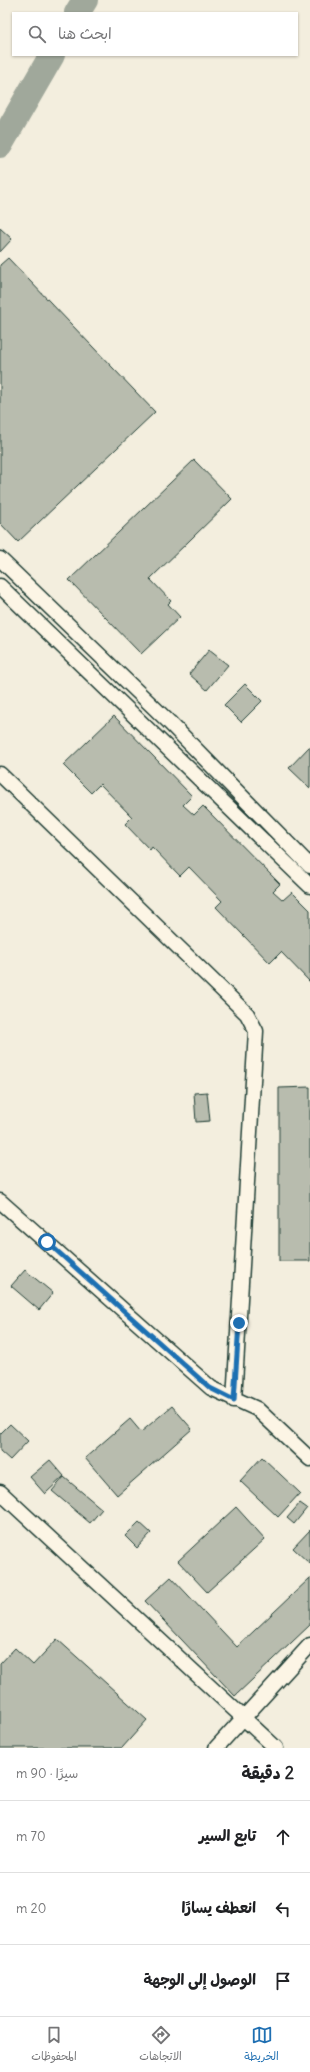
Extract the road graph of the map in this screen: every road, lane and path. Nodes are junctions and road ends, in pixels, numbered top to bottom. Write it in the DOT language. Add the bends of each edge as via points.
graph roads {
  1 [pos="0,560"];
  2 [pos="0,579"];
  3 [pos="2,593"];
  4 [pos="0,774"];
  5 [pos="310,866"];
  6 [pos="310,886"];
  7 [pos="0,1201"];
  8 [pos="234,1400"];
  9 [pos="310,1459"];
  10 [pos="0,1492"];
  11 [pos="310,1645"];
  12 [pos="243,1717"];
  13 [pos="216,1748"];
  14 [pos="276,1748"];
  1 -- 5 [label="lane" via="169,722"];
  2 -- 3 [label="lane"];
  3 -- 6 [label="lane"];
  4 -- 8 [label="lane" via="247,1014 256,1031"];
  7 -- 8 [label="lane" via="210,1388"];
  8 -- 9 [label="lane" via="257,1410"];
  10 -- 12 [label="lane"];
  11 -- 12 [label="lane"];
  12 -- 13 [label="lane"];
  12 -- 14 [label="lane"];
}
